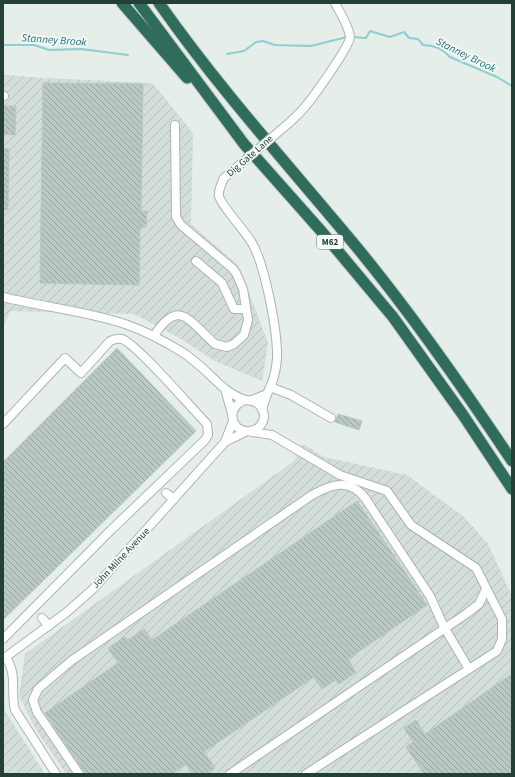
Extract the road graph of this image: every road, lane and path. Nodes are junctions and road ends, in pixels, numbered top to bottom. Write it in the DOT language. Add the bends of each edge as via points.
graph roads {
  1 [pos="122,3"];
  2 [pos="139,3"];
  3 [pos="159,3"];
  4 [pos="335,3"];
  5 [pos="175,125"];
  6 [pos="244,144"];
  7 [pos="196,261"];
  8 [pos="3,297"];
  9 [pos="246,309"];
  10 [pos="154,336"];
  11 [pos="225,389"];
  12 [pos="269,390"];
  13 [pos="249,400"];
  14 [pos="263,412"];
  15 [pos="232,418"];
  16 [pos="331,418"];
  17 [pos="3,424"];
  18 [pos="249,432"];
  19 [pos="272,435"];
  20 [pos="225,442"];
  21 [pos="512,461"];
  22 [pos="512,489"];
  23 [pos="166,493"];
  24 [pos="174,499"];
  25 [pos="486,588"];
  26 [pos="42,618"];
  27 [pos="49,626"];
  28 [pos="444,627"];
  29 [pos="3,639"];
  30 [pos="5,658"];
  31 [pos="469,669"];
  32 [pos="56,774"];
  33 [pos="79,774"];
  34 [pos="230,774"];
  35 [pos="306,774"];
  1 -- 6 [label="highway, M62"];
  2 -- 6 [label="highway, M62"];
  3 -- 21 [label="highway, M62" via="199,59 360,252 421,330"];
  4 -- 12 [label="street, Dig Gate Lane, bridge" via="350,38 343,54 304,108 224,178 220,187 222,203 252,242 261,261 276,350 276,367"];
  5 -- 9 [label="street" via="176,217 236,273 243,288"];
  6 -- 22 [label="highway, M62" via="393,317"];
  7 -- 9 [label="street" via="222,283 234,309"];
  8 -- 10 [label="street" via="124,324"];
  9 -- 10 [label="street" via="248,320 244,335 227,347 215,344 181,315 167,318"];
  10 -- 11 [label="street" via="184,353"];
  11 -- 13 [label="street"];
  11 -- 15 [label="street"];
  12 -- 13 [label="street"];
  12 -- 14 [label="street, Dig Gate Lane"];
  12 -- 16 [label="street" via="292,395"];
  13 -- 14 [label="street"];
  13 -- 15 [label="street" via="236,404"];
  14 -- 18 [label="street" via="261,426"];
  14 -- 19 [label="street"];
  15 -- 18 [label="street" via="238,428"];
  15 -- 20 [label="street, John Milne Avenue"];
  17 -- 29 [label="street" via="65,358 81,373 110,341 116,338 123,340 139,353 207,424 208,430 205,440"];
  18 -- 19 [label="street"];
  18 -- 20 [label="street, John Milne Avenue"];
  19 -- 25 [label="street" via="340,475 387,491 411,525 476,568"];
  20 -- 24 [label="street, John Milne Avenue"];
  23 -- 24 [label="street"];
  24 -- 27 [label="street, John Milne Avenue" via="98,584"];
  25 -- 28 [label="street" via="479,604"];
  25 -- 31 [label="street" via="502,619 502,639 497,651"];
  26 -- 27 [label="street"];
  27 -- 30 [label="street, John Milne Avenue"];
  28 -- 31 [label="street"];
  28 -- 33 [label="street" via="430,596 359,491 344,485 326,488 312,495 71,661 38,689 33,700 37,712"];
  28 -- 34 [label="street"];
  30 -- 32 [label="street" via="13,671 15,710"];
  31 -- 35 [label="street"];
}
